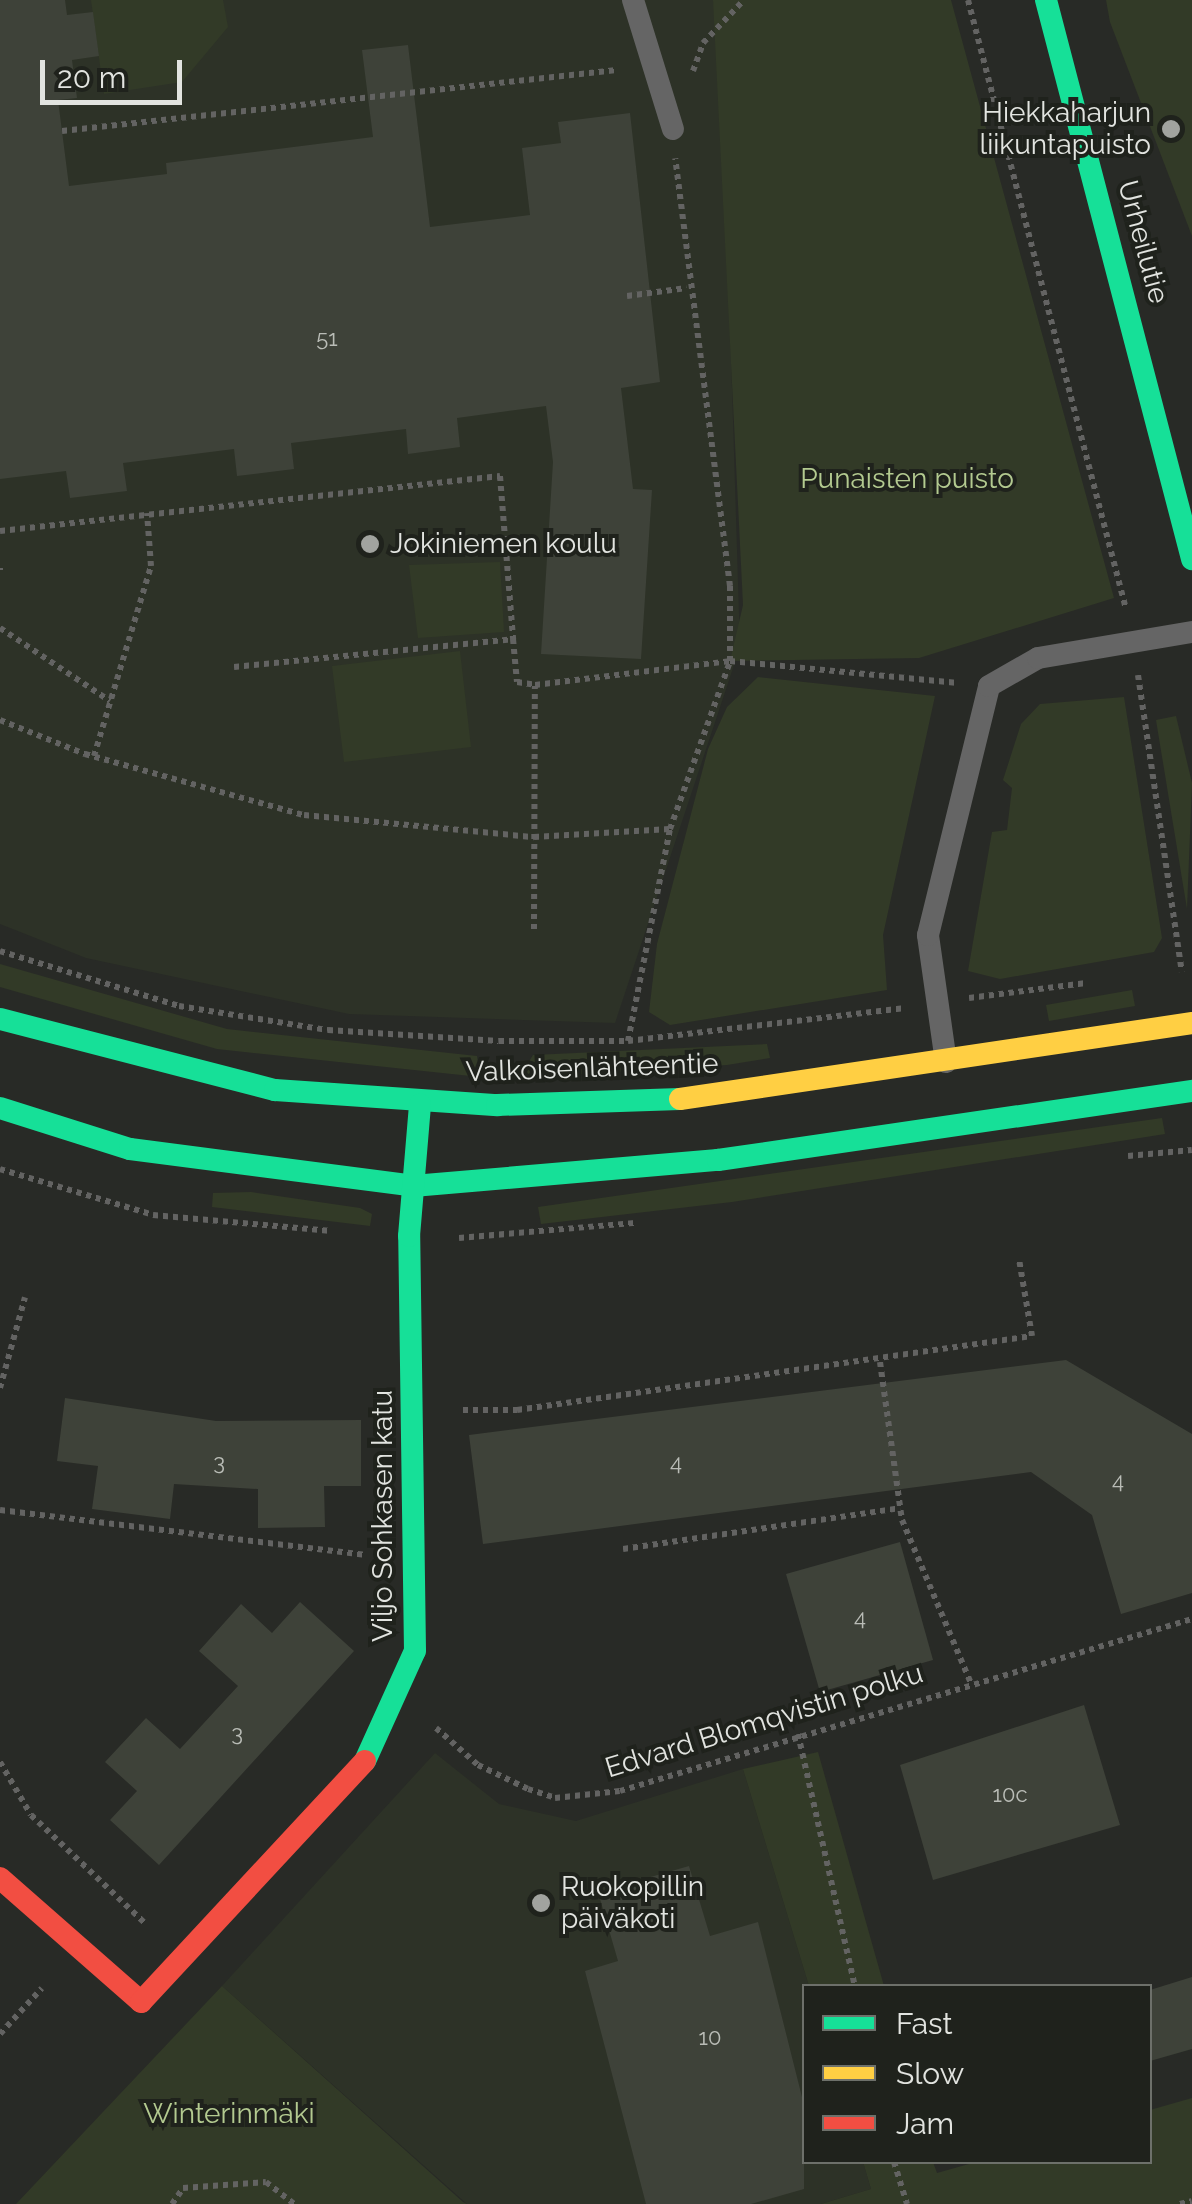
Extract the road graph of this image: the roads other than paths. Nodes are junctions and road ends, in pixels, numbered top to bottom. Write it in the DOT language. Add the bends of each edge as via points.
graph roads {
  1 [pos="633,0"];
  2 [pos="1046,0"];
  3 [pos="673,129"];
  4 [pos="1192,559"];
  5 [pos="1192,632"];
  6 [pos="0,1019"];
  7 [pos="1192,1022"];
  8 [pos="946,1062"];
  9 [pos="1192,1091"];
  10 [pos="420,1104"];
  11 [pos="0,1108"];
  12 [pos="412,1186"];
  13 [pos="0,1878"];
  1 -- 3 [label="lane"];
  2 -- 4 [label="main road, Urheilutie"];
  5 -- 8 [label="lane" via="1038,658 989,686 928,935"];
  6 -- 10 [label="main road, Valkoisenlähteentie" via="256,1086"];
  7 -- 8 [label="main road, Valkoisenlähteentie"];
  8 -- 10 [label="main road, Valkoisenlähteentie" via="697,1098"];
  9 -- 12 [label="main road" via="718,1160"];
  10 -- 12 [label="main road, Viljo Sohkasen katu"];
  11 -- 12 [label="main road" via="130,1149"];
  12 -- 13 [label="main road, Viljo Sohkasen katu" via="415,1651 372,1754 141,2002"];
}
